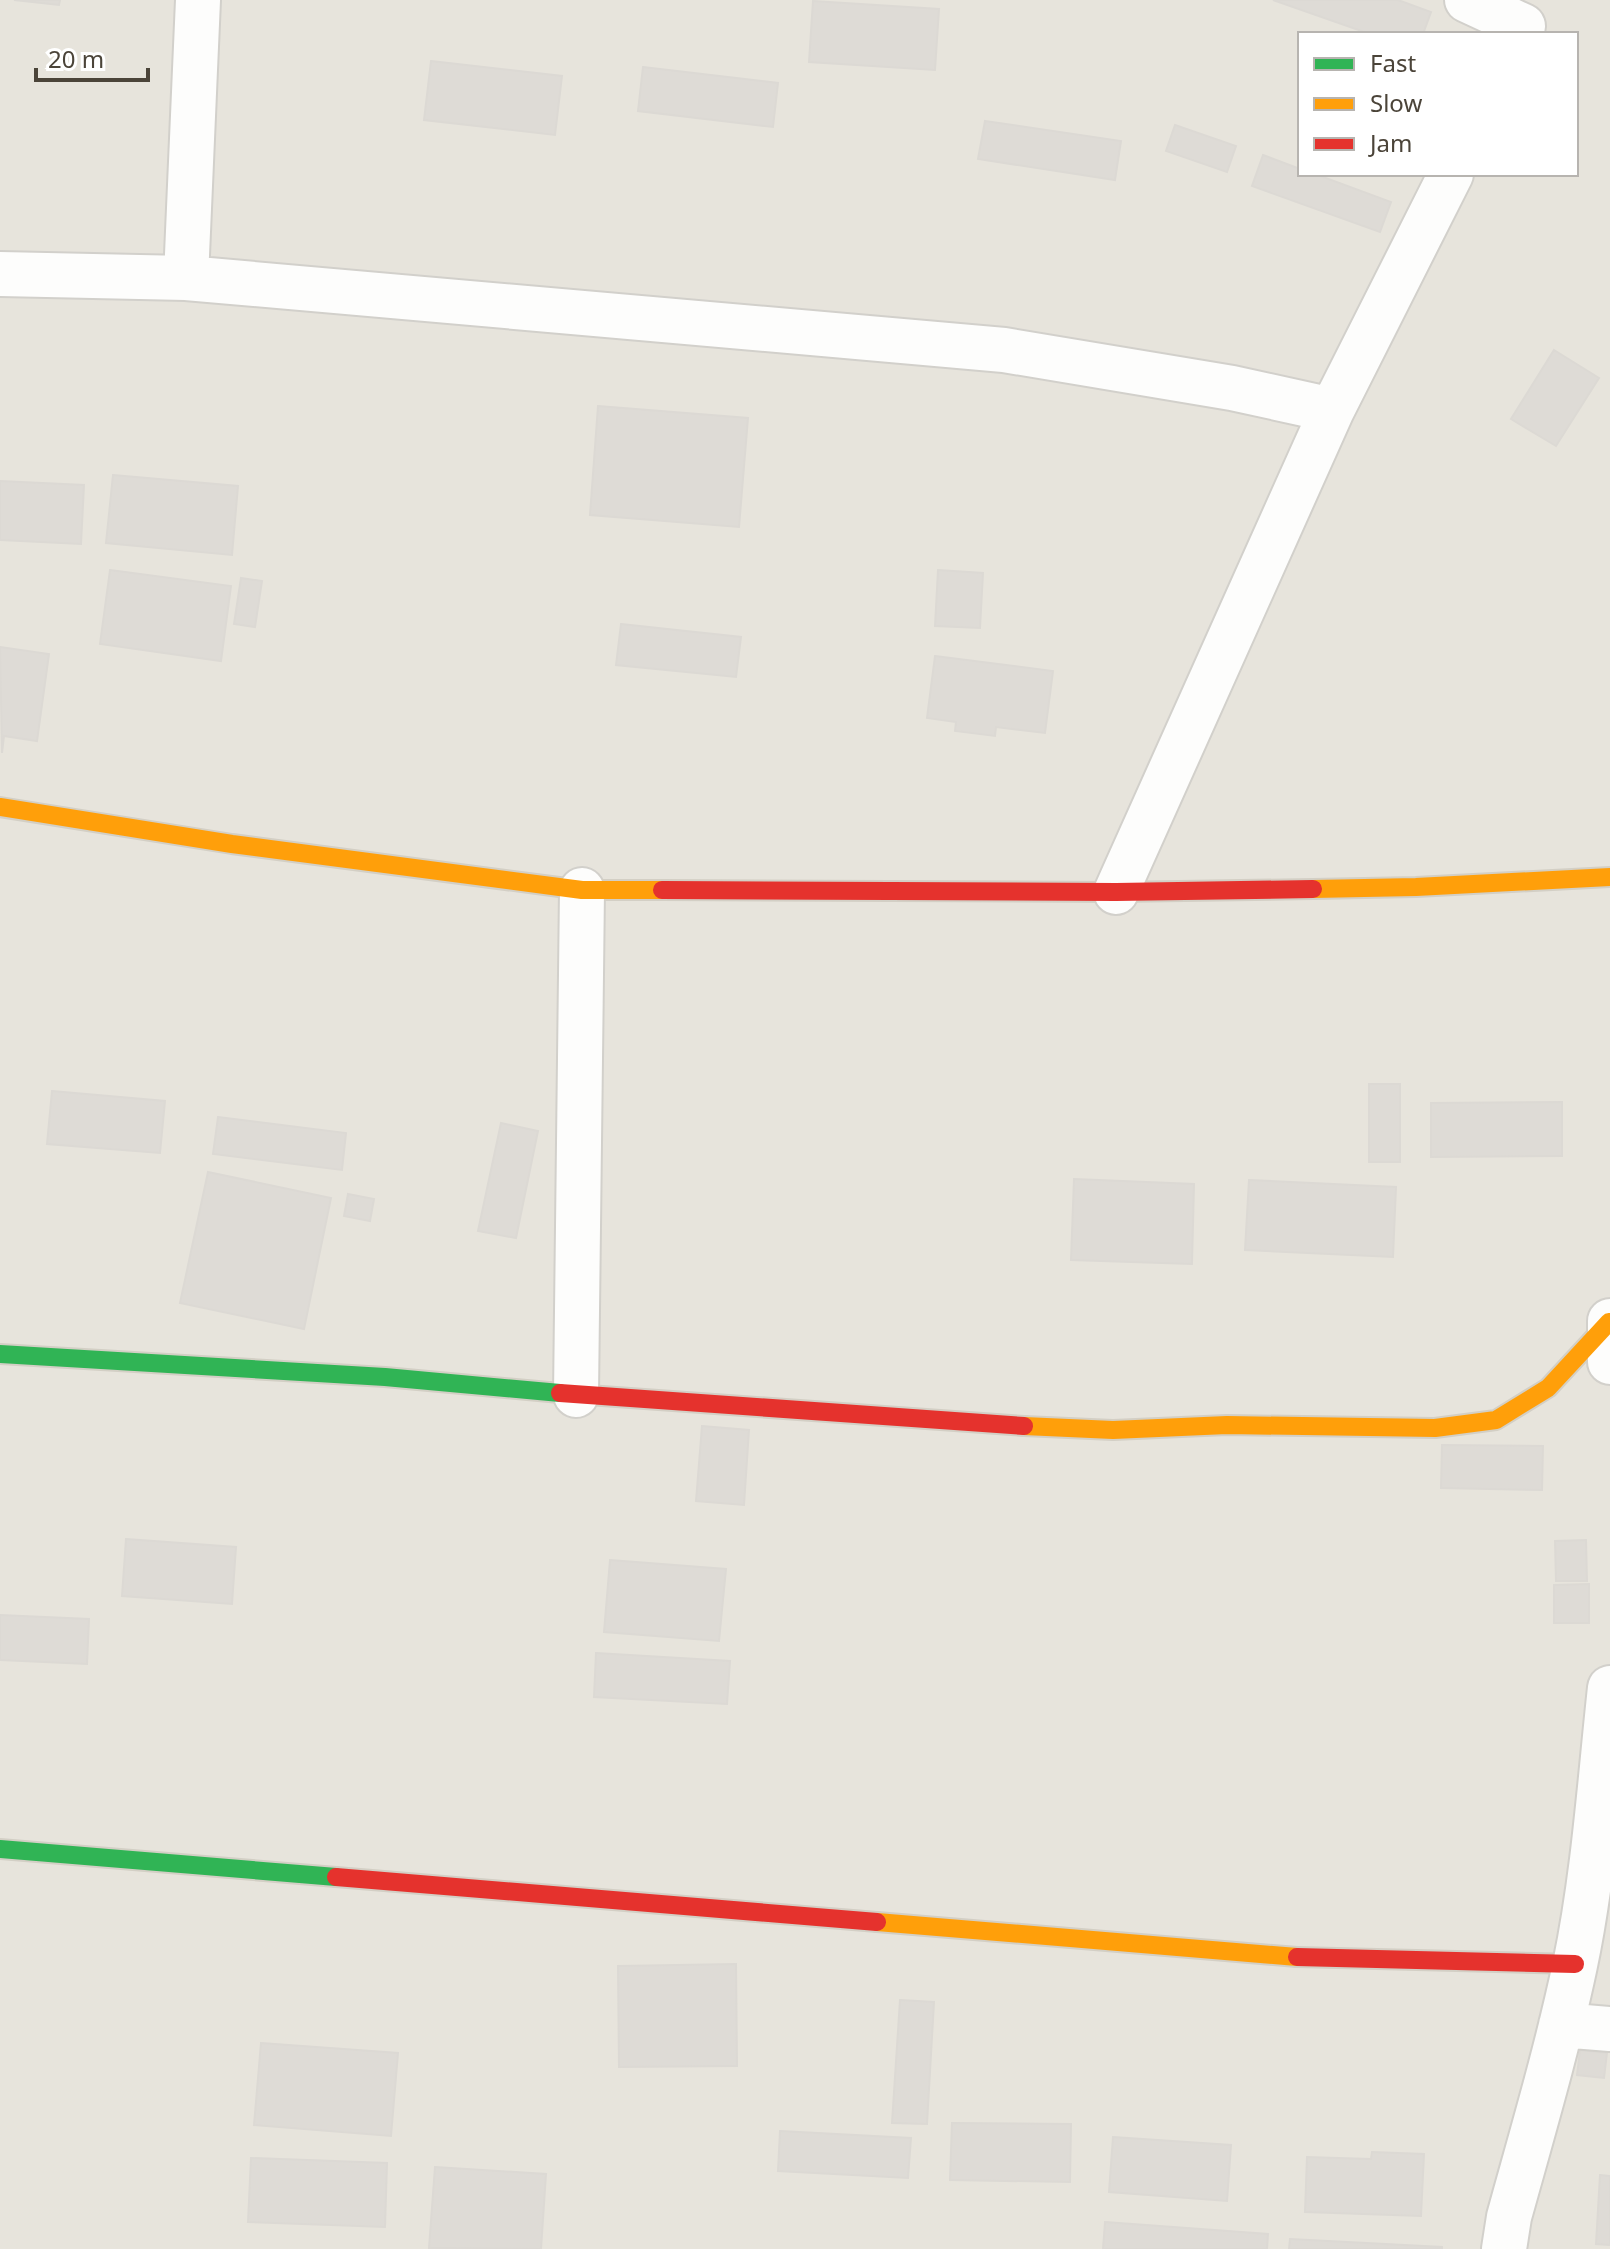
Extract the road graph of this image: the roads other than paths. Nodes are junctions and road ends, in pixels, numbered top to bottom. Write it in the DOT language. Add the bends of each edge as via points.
graph roads {
  1 [pos="198,0"];
  2 [pos="1467,0"];
  3 [pos="1527,20"];
  4 [pos="1450,176"];
  5 [pos="0,274"];
  6 [pos="186,278"];
  7 [pos="1332,410"];
  8 [pos="0,807"];
  9 [pos="1610,877"];
  10 [pos="582,890"];
  11 [pos="1116,892"];
  12 [pos="1610,1321"];
  13 [pos="0,1354"];
  14 [pos="1610,1362"];
  15 [pos="576,1395"];
  16 [pos="1610,1688"];
  17 [pos="0,1849"];
  18 [pos="1575,1964"];
  19 [pos="1561,2025"];
  20 [pos="1610,2029"];
  21 [pos="1504,2249"];
  1 -- 6 [label="street"];
  2 -- 3 [label="street"];
  4 -- 7 [label="street"];
  5 -- 6 [label="street"];
  6 -- 7 [label="street" via="1004,350"];
  7 -- 11 [label="street"];
  8 -- 10 [label="street"];
  9 -- 11 [label="street" via="1416,887"];
  10 -- 11 [label="street"];
  10 -- 15 [label="street"];
  12 -- 14 [label="street"];
  12 -- 15 [label="street" via="1548,1388 1496,1420 1435,1428 1227,1425 1113,1430"];
  13 -- 15 [label="street" via="385,1377"];
  16 -- 18 [label="street"];
  17 -- 18 [label="street" via="1299,1957"];
  18 -- 19 [label="street"];
  19 -- 20 [label="street"];
  19 -- 21 [label="street"];
}
